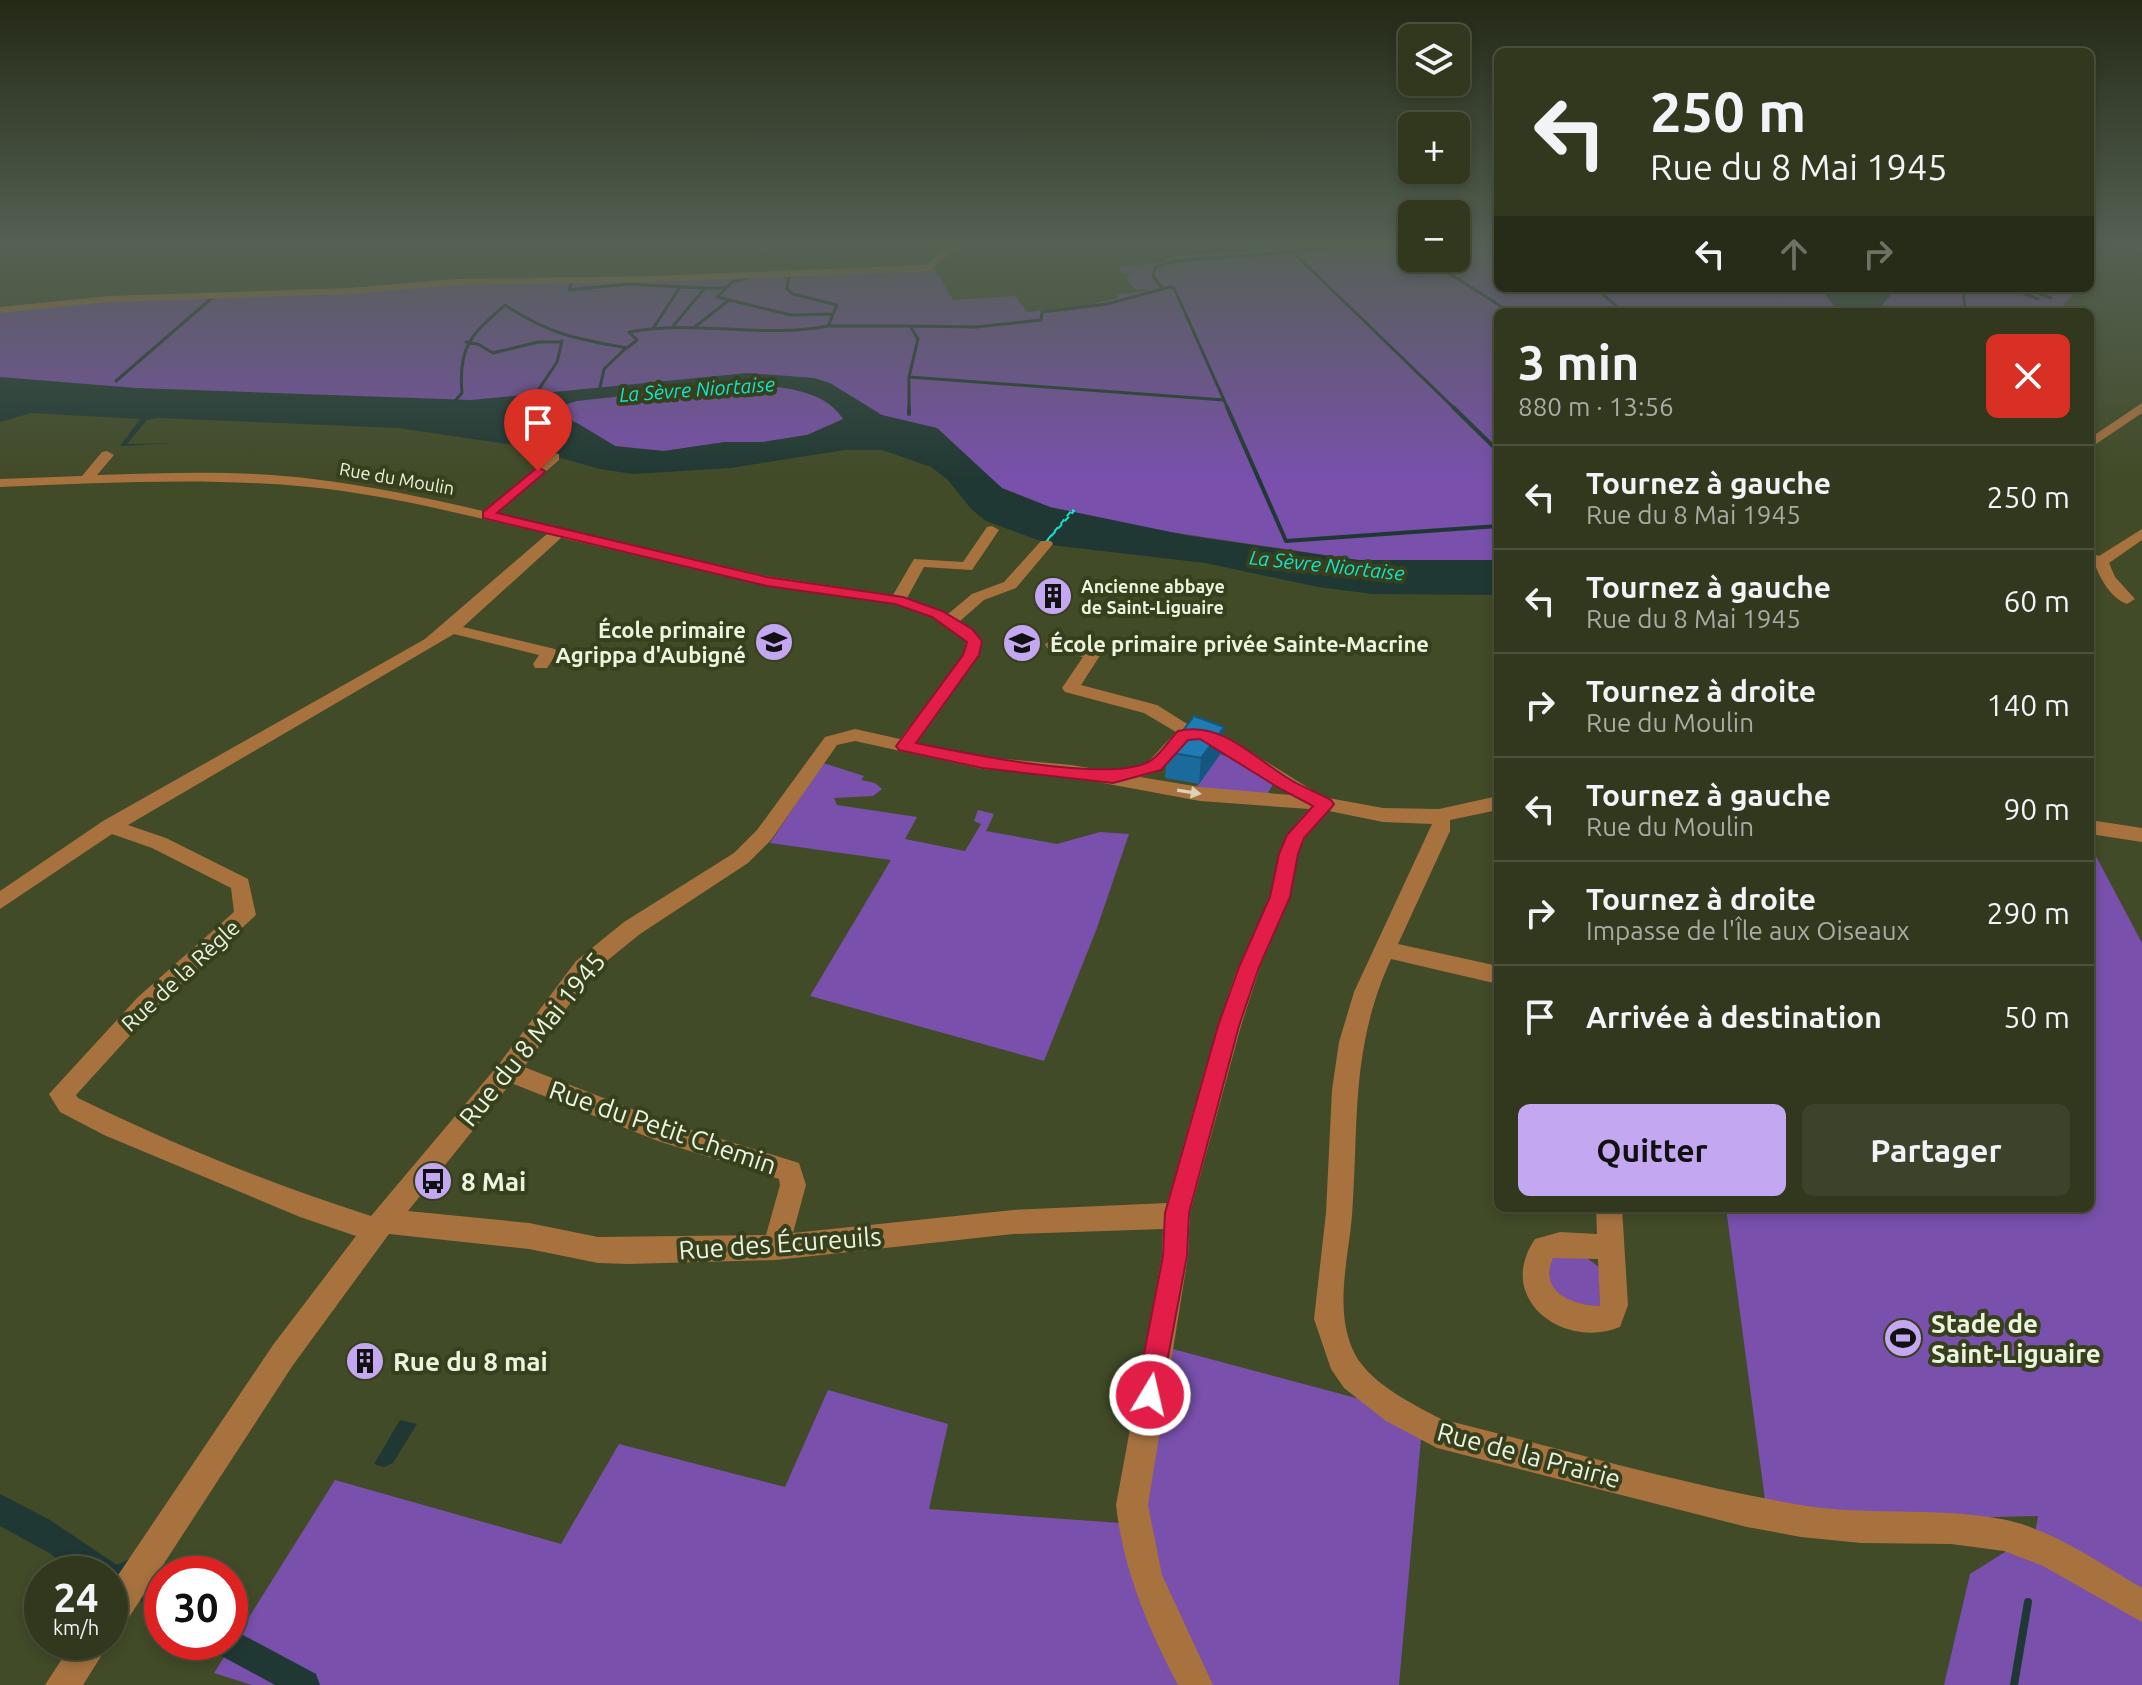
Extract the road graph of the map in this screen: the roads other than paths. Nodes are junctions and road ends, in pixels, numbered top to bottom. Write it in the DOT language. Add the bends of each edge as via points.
graph roads {
  1 [pos="2142,407"];
  2 [pos="2094,441"];
  3 [pos="107,455"];
  4 [pos="554,457"];
  5 [pos="87,479"];
  6 [pos="0,483"];
  7 [pos="487,515"];
  8 [pos="992,530"];
  9 [pos="558,533"];
  10 [pos="2142,533"];
  11 [pos="1046,544"];
  12 [pos="2096,560"];
  13 [pos="2127,599"];
  14 [pos="898,600"];
  15 [pos="950,621"];
  16 [pos="452,629"];
  17 [pos="1053,644"];
  18 [pos="541,664"];
  19 [pos="1188,733"];
  20 [pos="905,746"];
  21 [pos="1155,766"];
  22 [pos="1113,777"];
  23 [pos="1160,787"];
  24 [pos="1280,793"];
  25 [pos="1325,804"];
  26 [pos="1494,804"];
  27 [pos="1439,816"];
  28 [pos="110,826"];
  29 [pos="2094,828"];
  30 [pos="2142,835"];
  31 [pos="0,901"];
  32 [pos="1385,949"];
  33 [pos="1494,974"];
  34 [pos="507,1071"];
  35 [pos="1609,1212"];
  36 [pos="1177,1213"];
  37 [pos="380,1225"];
  38 [pos="1610,1243"];
  39 [pos="776,1247"];
  40 [pos="128,1589"];
  41 [pos="2142,1606"];
  42 [pos="80,1660"];
  43 [pos="62,1685"];
  44 [pos="1196,1685"];
  1 -- 2 [label="street"];
  3 -- 5 [label="street"];
  4 -- 7 [label="street"];
  5 -- 6 [label="street, Rue du Moulin"];
  5 -- 7 [label="street, Rue du Moulin" via="311,483"];
  7 -- 9 [label="street, Rue du Moulin"];
  8 -- 14 [label="street" via="967,567 919,562"];
  9 -- 14 [label="street, Rue du Moulin" via="782,584"];
  9 -- 16 [label="street"];
  10 -- 12 [label="street"];
  11 -- 15 [label="street" via="1010,585 978,597"];
  12 -- 13 [label="street"];
  14 -- 15 [label="street, Rue du Moulin"];
  15 -- 20 [label="street" via="974,641 971,655"];
  16 -- 18 [label="street" via="549,653"];
  16 -- 28 [label="street"];
  17 -- 19 [label="street" via="1093,654 1071,688 1165,713"];
  19 -- 21 [label="street"];
  19 -- 24 [label="street" via="1214,737"];
  20 -- 22 [label="street, Rue du 8 Mai 1945" via="982,763"];
  20 -- 34 [label="street, Rue du 8 Mai 1945" via="855,735 831,741 757,842 727,870 592,959"];
  21 -- 22 [label="street, Rue du 8 Mai 1945"];
  21 -- 23 [label="street" via="1152,777"];
  22 -- 23 [label="street, Rue du 8 Mai 1945"];
  23 -- 24 [label="street, Rue du 8 Mai 1945, one-way"];
  24 -- 25 [label="street, Rue du 8 Mai 1945"];
  25 -- 27 [label="street, Rue du 8 Mai 1945" via="1383,815"];
  25 -- 36 [label="street" via="1296,835 1288,854 1280,897 1229,1026"];
  26 -- 27 [label="street, Rue du 8 Mai 1945"];
  27 -- 32 [label="street, Rue de la Prairie" via="1440,831"];
  28 -- 31 [label="street"];
  28 -- 37 [label="street, Rue de la Règle" via="159,843 241,884 245,915 146,1003 61,1094 69,1105 113,1127 309,1208"];
  29 -- 30 [label="street"];
  32 -- 33 [label="street"];
  32 -- 41 [label="street, Rue de la Prairie" via="1365,992 1351,1042 1328,1319 1341,1359 1371,1395 1418,1425 1455,1439 1747,1511 1861,1527 1951,1528 2004,1535 2053,1554"];
  34 -- 37 [label="street, Rue du 8 Mai 1945"];
  34 -- 39 [label="street, Rue du Petit Chemin" via="658,1130 790,1171 793,1185"];
  35 -- 38 [label="street"];
  36 -- 39 [label="street, Rue des Écureuils" via="1013,1222"];
  36 -- 44 [label="street" via="1175,1256 1132,1505 1133,1530 1159,1608"];
  37 -- 39 [label="street, Rue des Écureuils" via="529,1236 598,1250"];
  37 -- 40 [label="street, Rue du 8 Mai 1945" via="283,1355"];
  42 -- 43 [label="street"];
}
